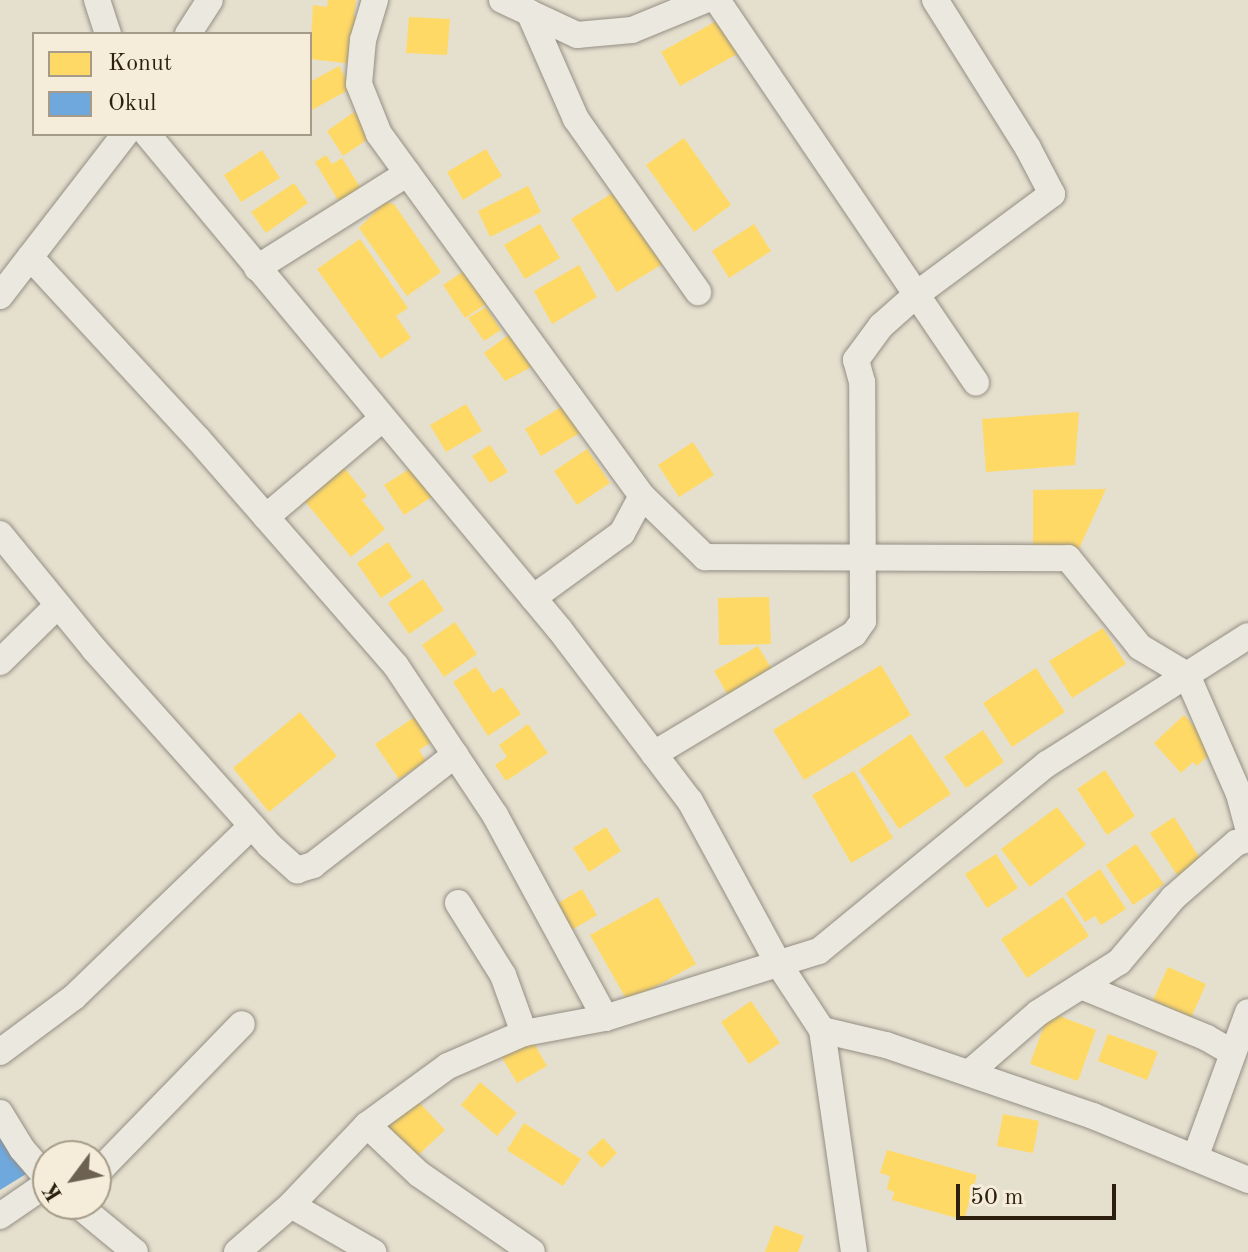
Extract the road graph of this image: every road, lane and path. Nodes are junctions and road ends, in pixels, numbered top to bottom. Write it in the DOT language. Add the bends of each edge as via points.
graph roads {
  1 [pos="97,0"];
  2 [pos="210,0"];
  3 [pos="375,0"];
  4 [pos="502,0"];
  5 [pos="705,0"];
  6 [pos="717,0"];
  7 [pos="935,0"];
  8 [pos="529,12"];
  9 [pos="107,32"];
  10 [pos="189,32"];
  11 [pos="123,136"];
  12 [pos="149,136"];
  13 [pos="408,173"];
  14 [pos="30,257"];
  15 [pos="257,268"];
  16 [pos="698,292"];
  17 [pos="917,294"];
  18 [pos="0,296"];
  19 [pos="976,382"];
  20 [pos="382,419"];
  21 [pos="642,496"];
  22 [pos="266,517"];
  23 [pos="0,534"];
  24 [pos="865,559"];
  25 [pos="533,598"];
  26 [pos="58,605"];
  27 [pos="1248,636"];
  28 [pos="0,662"];
  29 [pos="1185,676"];
  30 [pos="654,754"];
  31 [pos="455,755"];
  32 [pos="252,826"];
  33 [pos="1248,827"];
  34 [pos="1248,839"];
  35 [pos="458,903"];
  36 [pos="778,963"];
  37 [pos="1081,986"];
  38 [pos="1248,1012"];
  39 [pos="605,1018"];
  40 [pos="242,1024"];
  41 [pos="822,1030"];
  42 [pos="524,1033"];
  43 [pos="0,1052"];
  44 [pos="1231,1052"];
  45 [pos="969,1073"];
  46 [pos="0,1113"];
  47 [pos="367,1125"];
  48 [pos="112,1158"];
  49 [pos="1195,1158"];
  50 [pos="32,1161"];
  51 [pos="1248,1180"];
  52 [pos="32,1193"];
  53 [pos="291,1205"];
  54 [pos="0,1216"];
  55 [pos="96,1220"];
  56 [pos="135,1252"];
  57 [pos="237,1252"];
  58 [pos="373,1252"];
  59 [pos="532,1252"];
  60 [pos="854,1252"];
  1 -- 9 [label="street"];
  2 -- 10 [label="street"];
  3 -- 13 [label="street" via="363,40 359,84 379,134"];
  4 -- 8 [label="street"];
  5 -- 8 [label="street" via="632,30 577,35"];
  6 -- 17 [label="street"];
  7 -- 17 [label="street" via="1052,194"];
  8 -- 16 [label="street" via="576,119"];
  11 -- 14 [label="street"];
  12 -- 15 [label="street"];
  13 -- 15 [label="street"];
  13 -- 21 [label="street"];
  14 -- 18 [label="street"];
  14 -- 22 [label="street"];
  15 -- 20 [label="street"];
  17 -- 19 [label="street"];
  17 -- 24 [label="street" via="881,326 856,360 862,382"];
  20 -- 22 [label="street"];
  20 -- 25 [label="street"];
  21 -- 24 [label="street" via="705,557"];
  21 -- 25 [label="street" via="622,533"];
  22 -- 31 [label="street" via="396,666"];
  23 -- 26 [label="street"];
  24 -- 29 [label="street" via="1068,558 1140,647"];
  24 -- 30 [label="street" via="863,621 854,634"];
  25 -- 30 [label="street"];
  26 -- 28 [label="street"];
  26 -- 32 [label="street"];
  27 -- 29 [label="street"];
  29 -- 33 [label="street" via="1239,794"];
  29 -- 36 [label="street" via="1047,764 819,951"];
  30 -- 36 [label="street" via="690,801"];
  31 -- 32 [label="street" via="313,865 297,870"];
  31 -- 39 [label="street" via="495,815"];
  32 -- 43 [label="street" via="74,997"];
  34 -- 37 [label="street" via="1236,843 1173,898 1119,962"];
  35 -- 42 [label="street" via="503,975"];
  36 -- 39 [label="street"];
  36 -- 41 [label="street"];
  37 -- 44 [label="street"];
  37 -- 45 [label="street" via="1038,1013"];
  38 -- 44 [label="street"];
  39 -- 42 [label="street"];
  40 -- 48 [label="street"];
  41 -- 45 [label="street"];
  41 -- 60 [label="street"];
  42 -- 47 [label="street" via="448,1066"];
  44 -- 49 [label="street"];
  45 -- 49 [label="street"];
  46 -- 50 [label="street"];
  47 -- 53 [label="street"];
  47 -- 59 [label="street" via="419,1174"];
  49 -- 51 [label="street"];
  52 -- 54 [label="street"];
  53 -- 57 [label="street"];
  53 -- 58 [label="street"];
  55 -- 56 [label="street"];
}
